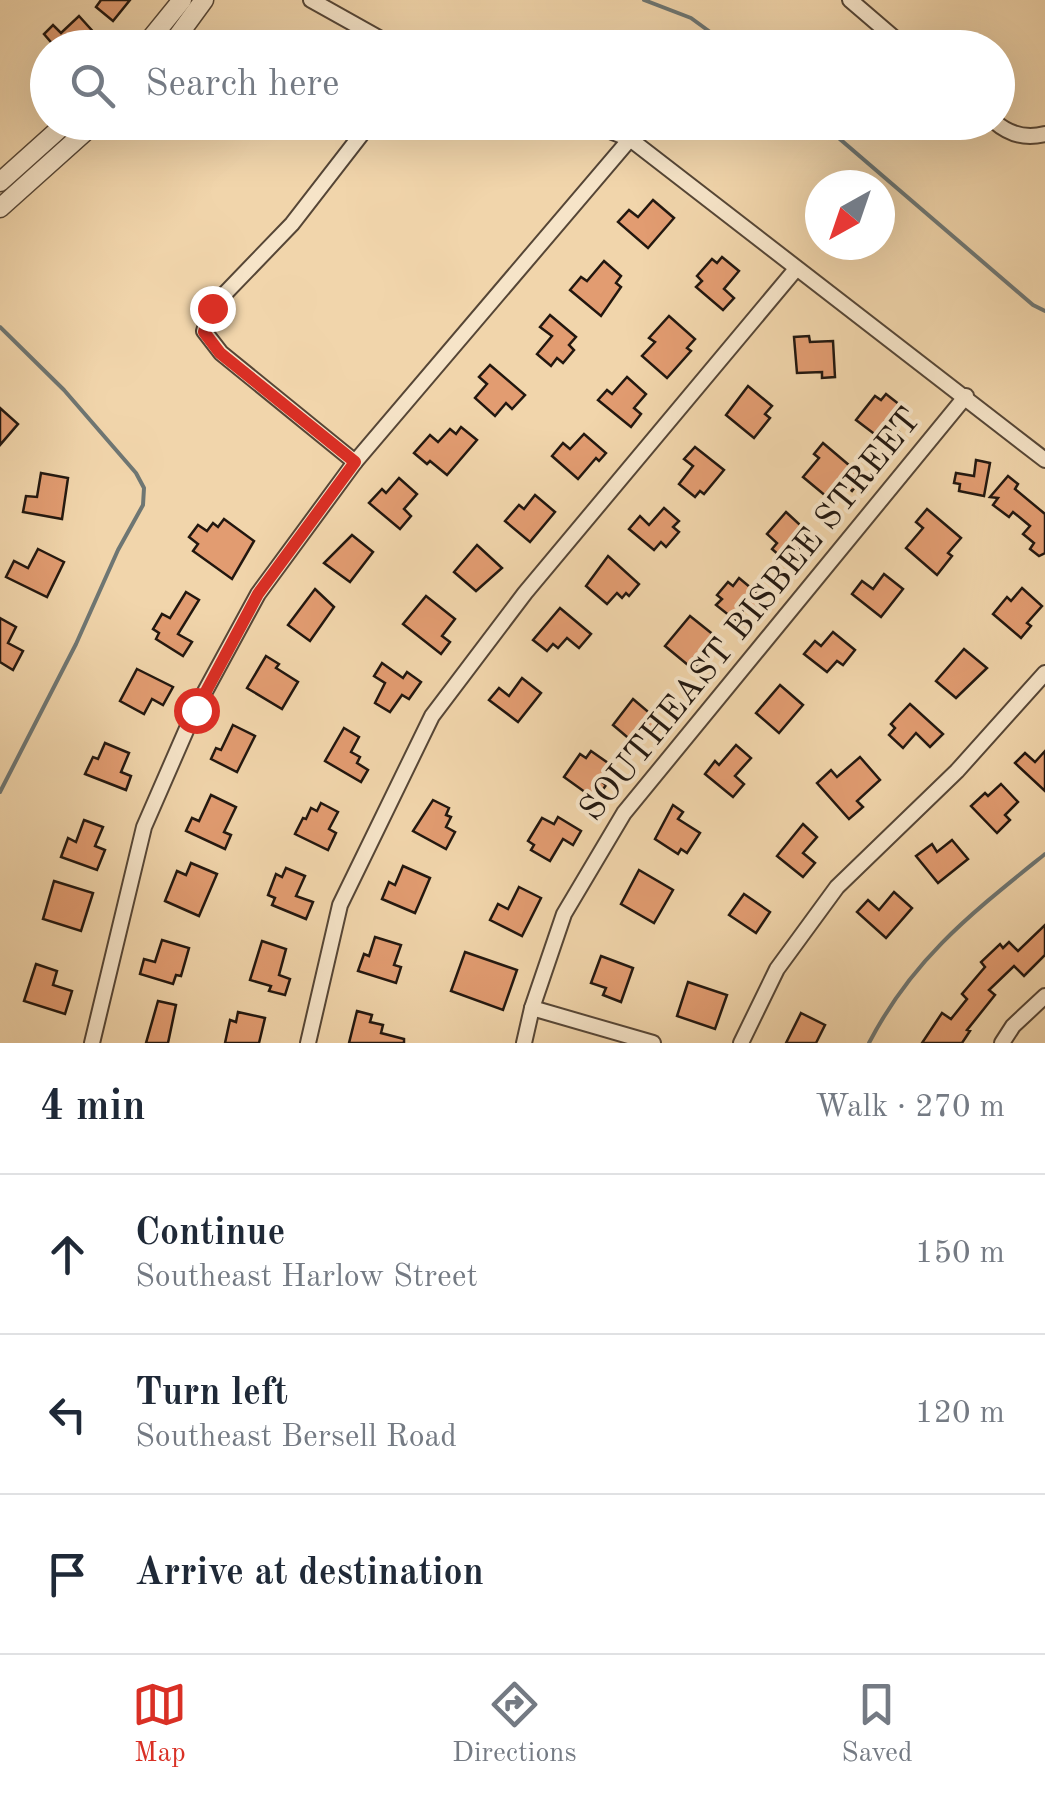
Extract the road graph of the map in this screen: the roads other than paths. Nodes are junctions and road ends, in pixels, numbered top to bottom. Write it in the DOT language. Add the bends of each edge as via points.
graph roads {
  1 [pos="182,0"];
  2 [pos="204,0"];
  3 [pos="310,0"];
  4 [pos="850,0"];
  5 [pos="158,30"];
  6 [pos="183,30"];
  7 [pos="364,30"];
  8 [pos="885,30"];
  9 [pos="47,140"];
  10 [pos="76,140"];
  11 [pos="357,140"];
  12 [pos="629,140"];
  13 [pos="631,140"];
  14 [pos="0,182"];
  15 [pos="0,208"];
  16 [pos="796,269"];
  17 [pos="966,396"];
  18 [pos="1045,460"];
  19 [pos="355,462"];
  20 [pos="1045,672"];
  21 [pos="1045,996"];
  22 [pos="532,1008"];
  23 [pos="92,1043"];
  24 [pos="308,1043"];
  25 [pos="524,1043"];
  26 [pos="653,1043"];
  27 [pos="741,1043"];
  28 [pos="1002,1043"];
  1 -- 5 [label="street"];
  2 -- 6 [label="street"];
  3 -- 7 [label="street"];
  4 -- 8 [label="street"];
  9 -- 14 [label="street"];
  10 -- 15 [label="street"];
  11 -- 19 [label="street" via="292,224 212,308 204,332 220,353"];
  12 -- 19 [label="street"];
  13 -- 16 [label="street"];
  16 -- 17 [label="street"];
  16 -- 24 [label="street" via="525,593 432,716 340,905"];
  17 -- 18 [label="street"];
  17 -- 22 [label="street, SOUTHEAST BISBEE STREET" via="624,812 564,914"];
  19 -- 23 [label="street" via="258,594 188,727 144,827"];
  20 -- 27 [label="street" via="957,771 837,887 777,969"];
  21 -- 28 [label="street"];
  22 -- 25 [label="street, SOUTHEAST BISBEE STREET"];
  22 -- 26 [label="street"];
}
